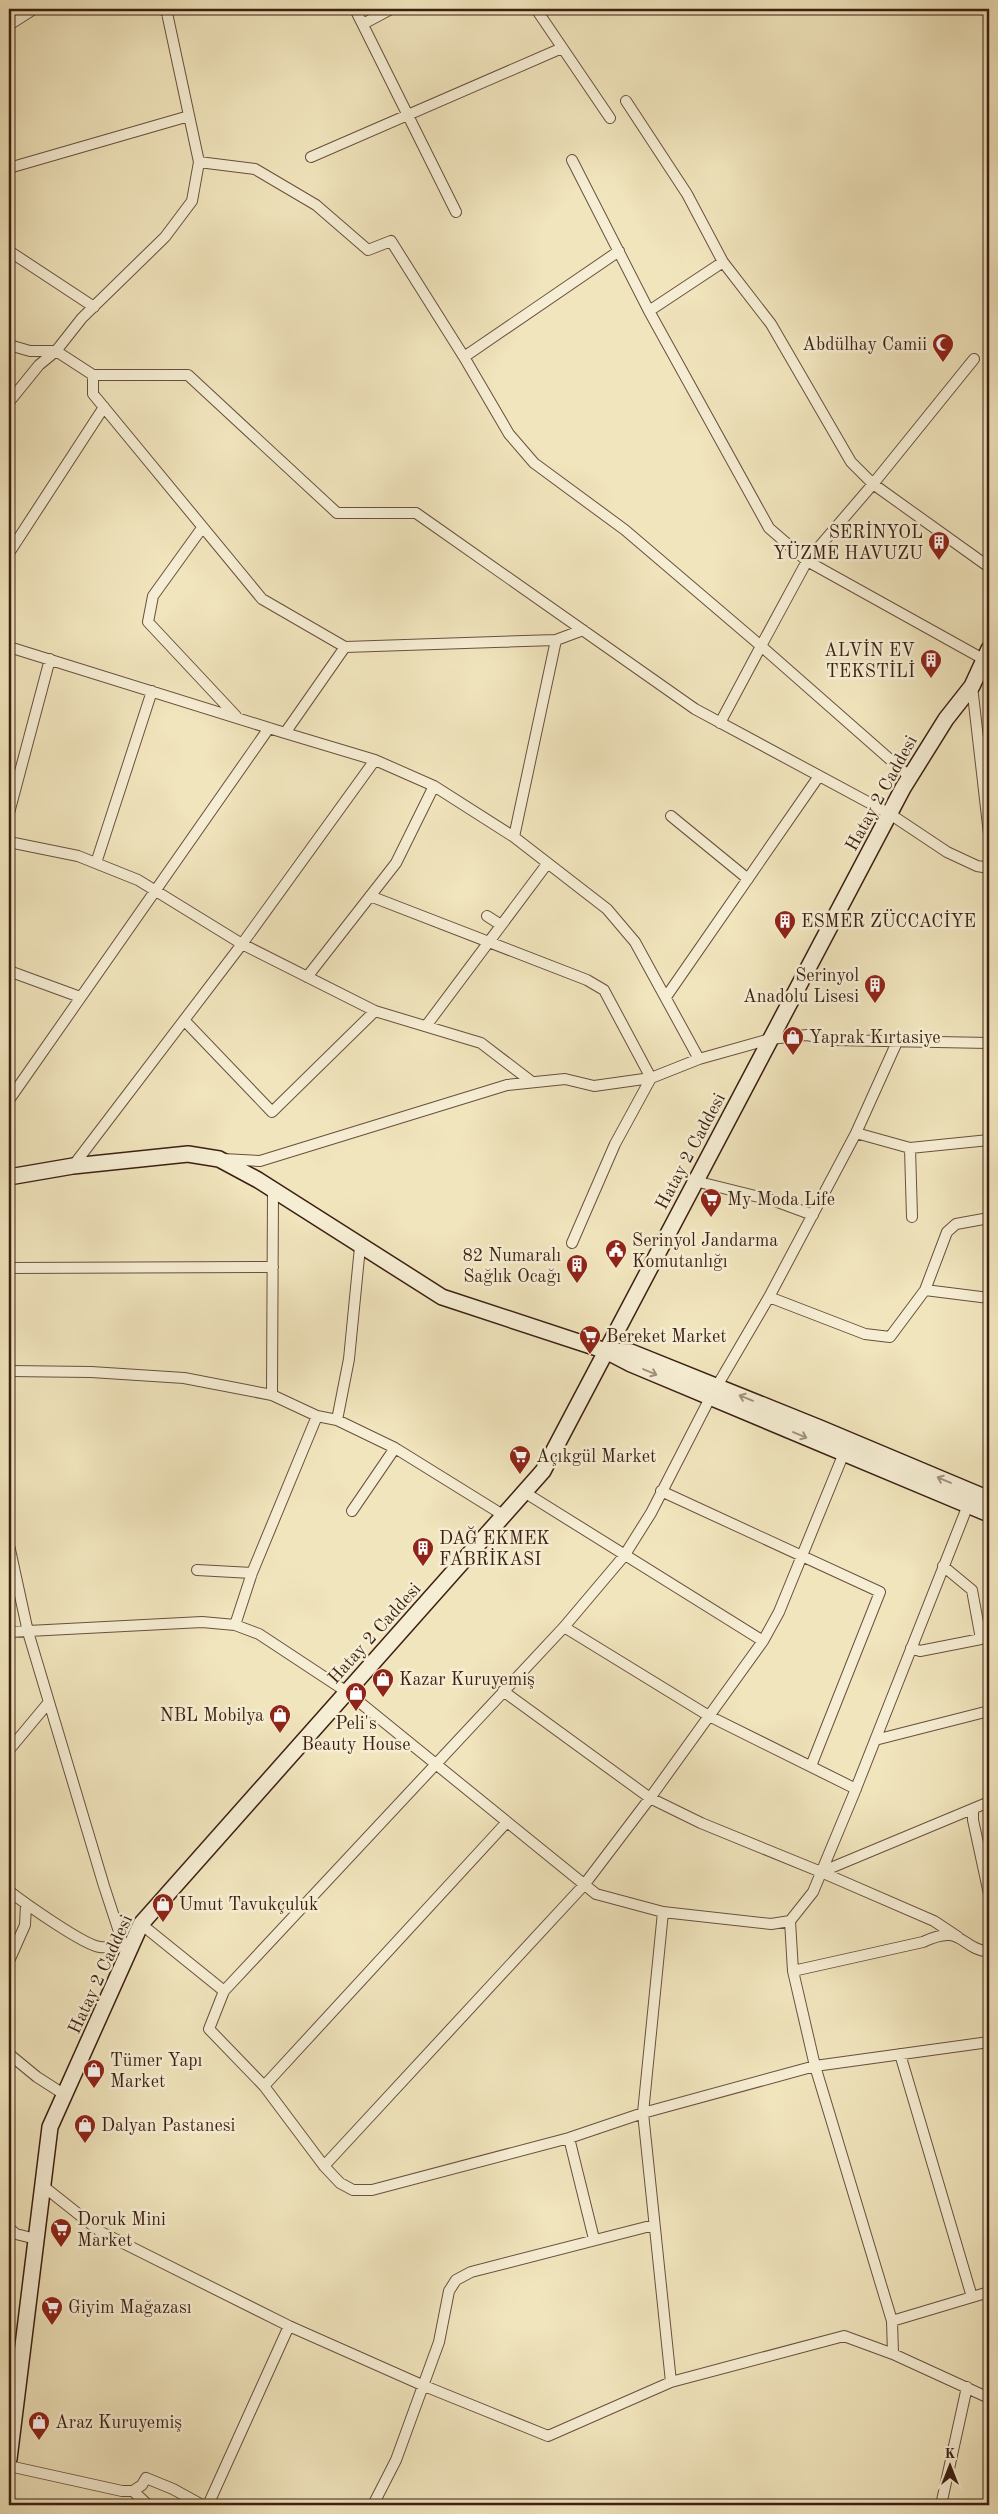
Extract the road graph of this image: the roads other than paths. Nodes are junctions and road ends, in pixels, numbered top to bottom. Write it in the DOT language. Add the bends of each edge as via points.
graph roads {
  1 [pos="34,9"];
  2 [pos="355,9"];
  3 [pos="391,9"];
  4 [pos="536,9"];
  5 [pos="168,10"];
  6 [pos="363,24"];
  7 [pos="9,25"];
  8 [pos="562,48"];
  9 [pos="626,101"];
  10 [pos="409,115"];
  11 [pos="189,116"];
  12 [pos="610,118"];
  13 [pos="312,157"];
  14 [pos="572,160"];
  15 [pos="199,162"];
  16 [pos="9,168"];
  17 [pos="456,212"];
  18 [pos="9,250"];
  19 [pos="619,252"];
  20 [pos="723,262"];
  21 [pos="94,307"];
  22 [pos="649,311"];
  23 [pos="9,345"];
  24 [pos="56,351"];
  25 [pos="464,357"];
  26 [pos="974,359"];
  27 [pos="93,375"];
  28 [pos="9,402"];
  29 [pos="104,407"];
  30 [pos="873,484"];
  31 [pos="202,528"];
  32 [pos="9,553"];
  33 [pos="806,561"];
  34 [pos="989,567"];
  35 [pos="583,630"];
  36 [pos="556,640"];
  37 [pos="761,646"];
  38 [pos="9,647"];
  39 [pos="345,647"];
  40 [pos="987,654"];
  41 [pos="50,659"];
  42 [pos="972,686"];
  43 [pos="152,691"];
  44 [pos="237,717"];
  45 [pos="720,723"];
  46 [pos="269,728"];
  47 [pos="285,733"];
  48 [pos="375,760"];
  49 [pos="819,776"];
  50 [pos="910,777"];
  51 [pos="434,786"];
  52 [pos="9,813"];
  53 [pos="890,814"];
  54 [pos="671,816"];
  55 [pos="989,834"];
  56 [pos="514,837"];
  57 [pos="9,842"];
  58 [pos="96,863"];
  59 [pos="547,864"];
  60 [pos="989,868"];
  61 [pos="748,879"];
  62 [pos="155,890"];
  63 [pos="370,896"];
  64 [pos="487,916"];
  65 [pos="501,925"];
  66 [pos="488,943"];
  67 [pos="242,944"];
  68 [pos="9,971"];
  69 [pos="307,977"];
  70 [pos="80,997"];
  71 [pos="666,997"];
  72 [pos="375,1011"];
  73 [pos="184,1020"];
  74 [pos="426,1026"];
  75 [pos="770,1039"];
  76 [pos="897,1042"];
  77 [pos="989,1044"];
  78 [pos="699,1060"];
  79 [pos="652,1078"];
  80 [pos="532,1082"];
  81 [pos="9,1100"];
  82 [pos="856,1133"];
  83 [pos="989,1140"];
  84 [pos="910,1148"];
  85 [pos="219,1159"];
  86 [pos="73,1166"];
  87 [pos="9,1177"];
  88 [pos="695,1181"];
  89 [pos="273,1190"];
  90 [pos="813,1215"];
  91 [pos="912,1217"];
  92 [pos="989,1218"];
  93 [pos="572,1243"];
  94 [pos="360,1247"];
  95 [pos="273,1266"];
  96 [pos="9,1268"];
  97 [pos="925,1290"];
  98 [pos="770,1297"];
  99 [pos="989,1298"];
  100 [pos="606,1351"];
  101 [pos="9,1371"];
  102 [pos="714,1392"];
  103 [pos="272,1395"];
  104 [pos="317,1416"];
  105 [pos="337,1420"];
  106 [pos="846,1446"];
  107 [pos="395,1448"];
  108 [pos="661,1491"];
  109 [pos="524,1492"];
  110 [pos="970,1498"];
  111 [pos="989,1499"];
  112 [pos="9,1509"];
  113 [pos="352,1511"];
  114 [pos="989,1514"];
  115 [pos="504,1516"];
  116 [pos="802,1554"];
  117 [pos="624,1556"];
  118 [pos="943,1566"];
  119 [pos="197,1570"];
  120 [pos="252,1573"];
  121 [pos="235,1625"];
  122 [pos="564,1627"];
  123 [pos="9,1632"];
  124 [pos="28,1632"];
  125 [pos="985,1638"];
  126 [pos="763,1641"];
  127 [pos="911,1648"];
  128 [pos="503,1691"];
  129 [pos="347,1692"];
  130 [pos="49,1702"];
  131 [pos="989,1711"];
  132 [pos="709,1716"];
  133 [pos="875,1740"];
  134 [pos="9,1750"];
  135 [pos="435,1764"];
  136 [pos="811,1766"];
  137 [pos="856,1789"];
  138 [pos="650,1798"];
  139 [pos="989,1802"];
  140 [pos="973,1810"];
  141 [pos="507,1822"];
  142 [pos="821,1872"];
  143 [pos="584,1885"];
  144 [pos="9,1891"];
  145 [pos="989,1894"];
  146 [pos="26,1904"];
  147 [pos="663,1912"];
  148 [pos="790,1921"];
  149 [pos="141,1924"];
  150 [pos="958,1937"];
  151 [pos="125,1949"];
  152 [pos="989,1952"];
  153 [pos="9,1961"];
  154 [pos="793,1971"];
  155 [pos="224,1991"];
  156 [pos="989,2042"];
  157 [pos="9,2054"];
  158 [pos="900,2054"];
  159 [pos="815,2066"];
  160 [pos="264,2086"];
  161 [pos="64,2095"];
  162 [pos="643,2113"];
  163 [pos="568,2138"];
  164 [pos="324,2166"];
  165 [pos="43,2186"];
  166 [pos="654,2225"];
  167 [pos="9,2228"];
  168 [pos="36,2239"];
  169 [pos="594,2239"];
  170 [pos="989,2292"];
  171 [pos="972,2297"];
  172 [pos="892,2321"];
  173 [pos="288,2326"];
  174 [pos="893,2354"];
  175 [pos="671,2382"];
  176 [pos="422,2385"];
  177 [pos="967,2388"];
  178 [pos="989,2398"];
  179 [pos="9,2457"];
  180 [pos="133,2491"];
  181 [pos="142,2503"];
  182 [pos="202,2505"];
  183 [pos="208,2505"];
  184 [pos="373,2505"];
  185 [pos="941,2505"];
  1 -- 7 [label="street"];
  2 -- 6 [label="street"];
  3 -- 6 [label="street"];
  4 -- 8 [label="street"];
  5 -- 11 [label="street"];
  6 -- 10 [label="street"];
  8 -- 10 [label="street"];
  8 -- 12 [label="street"];
  9 -- 20 [label="street" via="687,194"];
  10 -- 13 [label="street"];
  10 -- 17 [label="street"];
  11 -- 15 [label="street"];
  11 -- 16 [label="street"];
  14 -- 19 [label="street"];
  15 -- 21 [label="street" via="192,201 165,237"];
  15 -- 25 [label="street" via="255,169 316,205 368,250 391,240"];
  18 -- 21 [label="street"];
  19 -- 22 [label="street"];
  19 -- 25 [label="street"];
  20 -- 22 [label="street"];
  20 -- 30 [label="street" via="771,324 851,462"];
  21 -- 24 [label="street"];
  22 -- 33 [label="street" via="769,528"];
  23 -- 24 [label="street" via="30,352"];
  24 -- 27 [label="street"];
  24 -- 28 [label="street" via="39,365"];
  25 -- 37 [label="street" via="509,434 534,463 625,530"];
  26 -- 30 [label="street"];
  27 -- 29 [label="street" via="93,394"];
  27 -- 35 [label="street" via="188,376 336,513 416,513"];
  29 -- 31 [label="street"];
  29 -- 32 [label="street"];
  30 -- 33 [label="street"];
  30 -- 34 [label="street"];
  31 -- 39 [label="street" via="262,599"];
  31 -- 44 [label="street" via="154,596 148,622"];
  33 -- 37 [label="street"];
  33 -- 40 [label="street"];
  35 -- 36 [label="street"];
  35 -- 45 [label="street"];
  36 -- 39 [label="street"];
  36 -- 56 [label="street"];
  37 -- 45 [label="street"];
  37 -- 50 [label="street"];
  38 -- 41 [label="street"];
  39 -- 47 [label="street"];
  40 -- 42 [label="street, Hatay 2 Caddesi"];
  41 -- 43 [label="street"];
  41 -- 52 [label="street"];
  42 -- 50 [label="street, Hatay 2 Caddesi" via="946,718"];
  42 -- 55 [label="street"];
  43 -- 44 [label="street"];
  43 -- 58 [label="street"];
  44 -- 46 [label="street"];
  45 -- 49 [label="street"];
  46 -- 47 [label="street"];
  46 -- 62 [label="street"];
  47 -- 48 [label="street"];
  48 -- 51 [label="street"];
  48 -- 67 [label="street"];
  49 -- 53 [label="street"];
  49 -- 61 [label="street"];
  50 -- 53 [label="street, Hatay 2 Caddesi"];
  51 -- 56 [label="street"];
  51 -- 63 [label="street" via="396,863"];
  53 -- 60 [label="street" via="947,852 976,866"];
  53 -- 75 [label="street, Hatay 2 Caddesi"];
  54 -- 61 [label="street"];
  56 -- 59 [label="street"];
  57 -- 58 [label="street" via="78,856"];
  58 -- 62 [label="street"];
  59 -- 65 [label="street"];
  59 -- 71 [label="street" via="607,909 635,942"];
  61 -- 71 [label="street"];
  62 -- 67 [label="street"];
  62 -- 70 [label="street"];
  63 -- 66 [label="street"];
  63 -- 69 [label="street"];
  64 -- 65 [label="street"];
  65 -- 66 [label="street"];
  66 -- 74 [label="street"];
  66 -- 79 [label="street" via="587,980 604,990"];
  67 -- 69 [label="street"];
  67 -- 73 [label="street"];
  68 -- 70 [label="street"];
  69 -- 72 [label="street"];
  70 -- 81 [label="street"];
  71 -- 78 [label="street"];
  72 -- 73 [label="street" via="272,1112"];
  72 -- 74 [label="street"];
  73 -- 86 [label="street"];
  74 -- 80 [label="street" via="482,1043"];
  75 -- 76 [label="street" via="807,1035 832,1040"];
  75 -- 78 [label="street"];
  75 -- 88 [label="street, Hatay 2 Caddesi"];
  76 -- 77 [label="street"];
  76 -- 82 [label="street"];
  78 -- 79 [label="street"];
  79 -- 80 [label="street" via="594,1086 565,1079"];
  79 -- 93 [label="street" via="615,1144"];
  80 -- 85 [label="street" via="507,1084 260,1161"];
  82 -- 84 [label="street"];
  82 -- 90 [label="street"];
  83 -- 84 [label="street"];
  84 -- 91 [label="street"];
  85 -- 86 [label="street" via="188,1154"];
  85 -- 89 [label="street"];
  86 -- 87 [label="street"];
  88 -- 90 [label="street"];
  88 -- 100 [label="street, Hatay 2 Caddesi"];
  89 -- 94 [label="street"];
  89 -- 95 [label="street"];
  90 -- 98 [label="street"];
  92 -- 97 [label="street" via="956,1224 947,1232"];
  94 -- 100 [label="street" via="442,1297"];
  94 -- 105 [label="street" via="349,1359"];
  95 -- 96 [label="street"];
  95 -- 103 [label="street"];
  97 -- 98 [label="street" via="890,1338 865,1334"];
  97 -- 99 [label="street"];
  98 -- 102 [label="street"];
  100 -- 102 [label="street" via="631,1352"];
  100 -- 109 [label="street, Hatay 2 Caddesi" via="543,1471"];
  101 -- 103 [label="street" via="184,1378"];
  102 -- 106 [label="street"];
  102 -- 108 [label="street"];
  103 -- 104 [label="street"];
  104 -- 105 [label="street"];
  104 -- 120 [label="street"];
  105 -- 107 [label="street"];
  106 -- 110 [label="street"];
  106 -- 116 [label="street"];
  107 -- 113 [label="street"];
  107 -- 115 [label="street"];
  108 -- 116 [label="street"];
  108 -- 117 [label="street"];
  109 -- 115 [label="street, Hatay 2 Caddesi"];
  109 -- 117 [label="street"];
  110 -- 111 [label="street"];
  110 -- 114 [label="street"];
  110 -- 118 [label="street"];
  112 -- 124 [label="street" via="9,1544"];
  115 -- 129 [label="street, Hatay 2 Caddesi"];
  116 -- 126 [label="street" via="779,1612"];
  116 -- 136 [label="street" via="880,1592"];
  117 -- 122 [label="street"];
  117 -- 126 [label="street"];
  118 -- 125 [label="street" via="972,1590"];
  118 -- 127 [label="street"];
  119 -- 120 [label="street"];
  120 -- 121 [label="street"];
  121 -- 124 [label="street" via="202,1622"];
  121 -- 129 [label="street" via="259,1634"];
  122 -- 128 [label="street"];
  122 -- 132 [label="street"];
  123 -- 124 [label="street"];
  124 -- 130 [label="street"];
  125 -- 127 [label="street" via="920,1650"];
  126 -- 132 [label="street"];
  127 -- 133 [label="street"];
  128 -- 135 [label="street"];
  128 -- 138 [label="street"];
  129 -- 135 [label="street"];
  129 -- 149 [label="street, Hatay 2 Caddesi"];
  130 -- 134 [label="street"];
  130 -- 151 [label="street"];
  131 -- 133 [label="street"];
  132 -- 136 [label="street"];
  132 -- 138 [label="street"];
  133 -- 137 [label="street"];
  135 -- 141 [label="street"];
  135 -- 155 [label="street"];
  136 -- 137 [label="street"];
  137 -- 142 [label="street"];
  138 -- 142 [label="street" via="701,1823"];
  138 -- 143 [label="street"];
  139 -- 140 [label="street"];
  140 -- 142 [label="street"];
  140 -- 145 [label="street"];
  141 -- 143 [label="street"];
  141 -- 160 [label="street"];
  142 -- 148 [label="street" via="813,1892"];
  142 -- 150 [label="street" via="934,1921"];
  143 -- 147 [label="street" via="596,1894"];
  143 -- 164 [label="street"];
  144 -- 146 [label="street"];
  146 -- 151 [label="street" via="98,1947"];
  146 -- 153 [label="street" via="26,1925"];
  147 -- 148 [label="street" via="771,1924"];
  147 -- 162 [label="street"];
  148 -- 154 [label="street"];
  149 -- 151 [label="street, Hatay 2 Caddesi"];
  149 -- 155 [label="street"];
  150 -- 152 [label="street"];
  150 -- 154 [label="street" via="941,1934 923,1942"];
  151 -- 161 [label="street, Hatay 2 Caddesi"];
  154 -- 159 [label="street"];
  155 -- 160 [label="street" via="209,2029"];
  156 -- 158 [label="street"];
  157 -- 161 [label="street"];
  158 -- 159 [label="street"];
  158 -- 171 [label="street"];
  159 -- 162 [label="street"];
  159 -- 172 [label="street"];
  160 -- 164 [label="street"];
  161 -- 165 [label="street, Hatay 2 Caddesi" via="50,2127"];
  162 -- 163 [label="street"];
  162 -- 166 [label="street"];
  163 -- 164 [label="street" via="362,2192 346,2187"];
  163 -- 169 [label="street"];
  165 -- 168 [label="street, Hatay 2 Caddesi"];
  165 -- 173 [label="street" via="101,2232"];
  166 -- 169 [label="street"];
  166 -- 175 [label="street"];
  167 -- 168 [label="street" via="16,2234"];
  168 -- 179 [label="street, Hatay 2 Caddesi"];
  169 -- 176 [label="street" via="461,2277 449,2292 442,2334"];
  170 -- 171 [label="street"];
  171 -- 172 [label="street"];
  172 -- 174 [label="street"];
  173 -- 176 [label="street"];
  173 -- 183 [label="street"];
  174 -- 175 [label="street" via="844,2336"];
  174 -- 177 [label="street"];
  175 -- 176 [label="street" via="548,2436"];
  176 -- 184 [label="street" via="396,2460"];
  177 -- 178 [label="street"];
  177 -- 185 [label="street"];
  179 -- 180 [label="street" via="122,2491"];
  180 -- 181 [label="street"];
  180 -- 182 [label="street" via="146,2478"];
}
